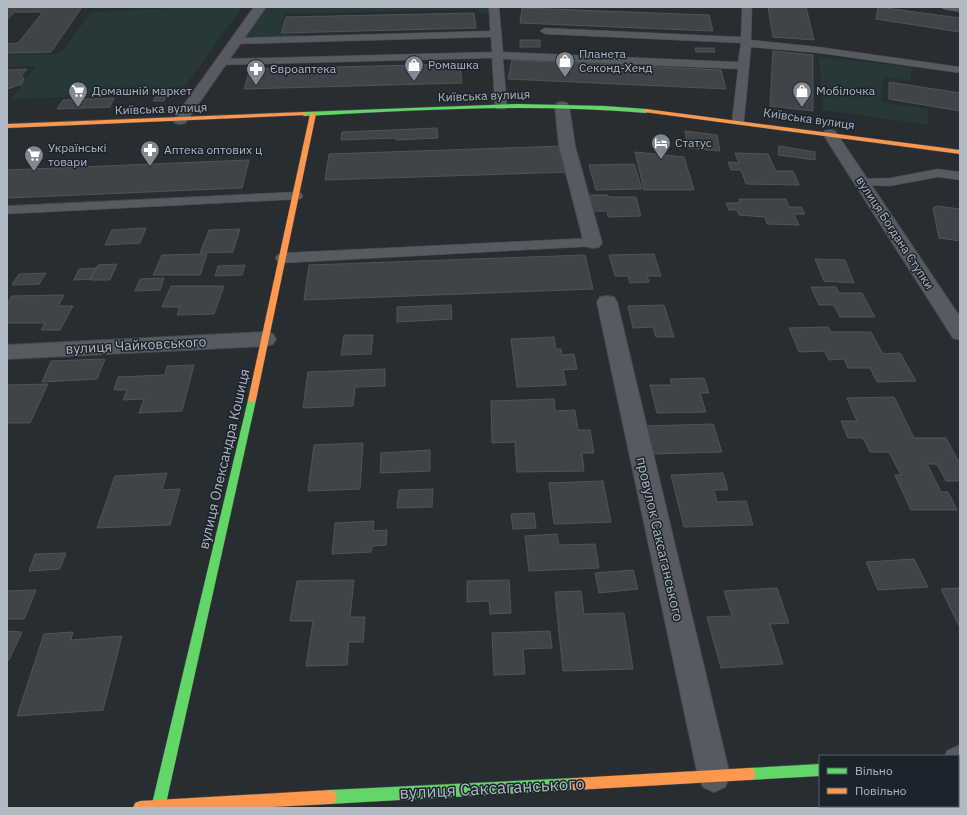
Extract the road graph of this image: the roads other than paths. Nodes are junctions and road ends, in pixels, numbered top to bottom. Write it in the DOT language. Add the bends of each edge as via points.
graph roads {
  1 [pos="260,7"];
  2 [pos="494,7"];
  3 [pos="746,7"];
  4 [pos="947,7"];
  5 [pos="960,9"];
  6 [pos="546,31"];
  7 [pos="496,34"];
  8 [pos="236,41"];
  9 [pos="746,42"];
  10 [pos="497,55"];
  11 [pos="222,62"];
  12 [pos="744,66"];
  13 [pos="960,70"];
  14 [pos="500,106"];
  15 [pos="562,106"];
  16 [pos="313,114"];
  17 [pos="180,120"];
  18 [pos="738,121"];
  19 [pos="7,126"];
  20 [pos="830,134"];
  21 [pos="960,152"];
  22 [pos="960,176"];
  23 [pos="862,182"];
  24 [pos="296,196"];
  25 [pos="7,210"];
  26 [pos="593,243"];
  27 [pos="283,258"];
  28 [pos="607,302"];
  29 [pos="960,333"];
  30 [pos="266,338"];
  31 [pos="7,352"];
  32 [pos="819,770"];
  33 [pos="714,776"];
  34 [pos="158,807"];
  35 [pos="140,808"];
  1 -- 8 [label="street"];
  2 -- 7 [label="lane"];
  3 -- 9 [label="lane"];
  4 -- 5 [label="lane"];
  6 -- 9 [label="lane"];
  7 -- 8 [label="lane"];
  7 -- 10 [label="lane"];
  8 -- 11 [label="street"];
  9 -- 12 [label="lane"];
  9 -- 13 [label="lane"];
  10 -- 11 [label="lane"];
  10 -- 12 [label="lane"];
  10 -- 14 [label="lane"];
  11 -- 17 [label="street"];
  12 -- 18 [label="lane"];
  14 -- 15 [label="main road, Київська вулиця"];
  14 -- 16 [label="main road, Київська вулиця"];
  15 -- 18 [label="main road, Київська вулиця" via="619,108"];
  15 -- 26 [label="street" via="568,146"];
  16 -- 17 [label="main road, Київська вулиця"];
  16 -- 24 [label="main road, вулиця Олександра Кошиця"];
  17 -- 19 [label="main road, Київська вулиця"];
  18 -- 20 [label="main road, Київська вулиця"];
  20 -- 21 [label="main road, Київська вулиця"];
  20 -- 23 [label="street, вулиця Богдана Ступки"];
  22 -- 23 [label="lane" via="938,173 890,182"];
  23 -- 29 [label="street, вулиця Богдана Ступки"];
  24 -- 25 [label="lane"];
  24 -- 27 [label="main road, вулиця Олександра Кошиця"];
  26 -- 27 [label="lane"];
  27 -- 30 [label="main road, вулиця Олександра Кошиця"];
  28 -- 33 [label="street, провулок Саксаганського"];
  30 -- 31 [label="street, вулиця Чайковського"];
  30 -- 34 [label="main road, вулиця Олександра Кошиця"];
  32 -- 33 [label="main road, вулиця Саксаганського"];
  33 -- 34 [label="main road, вулиця Саксаганського"];
  34 -- 35 [label="main road, вулиця Саксаганського"];
}
